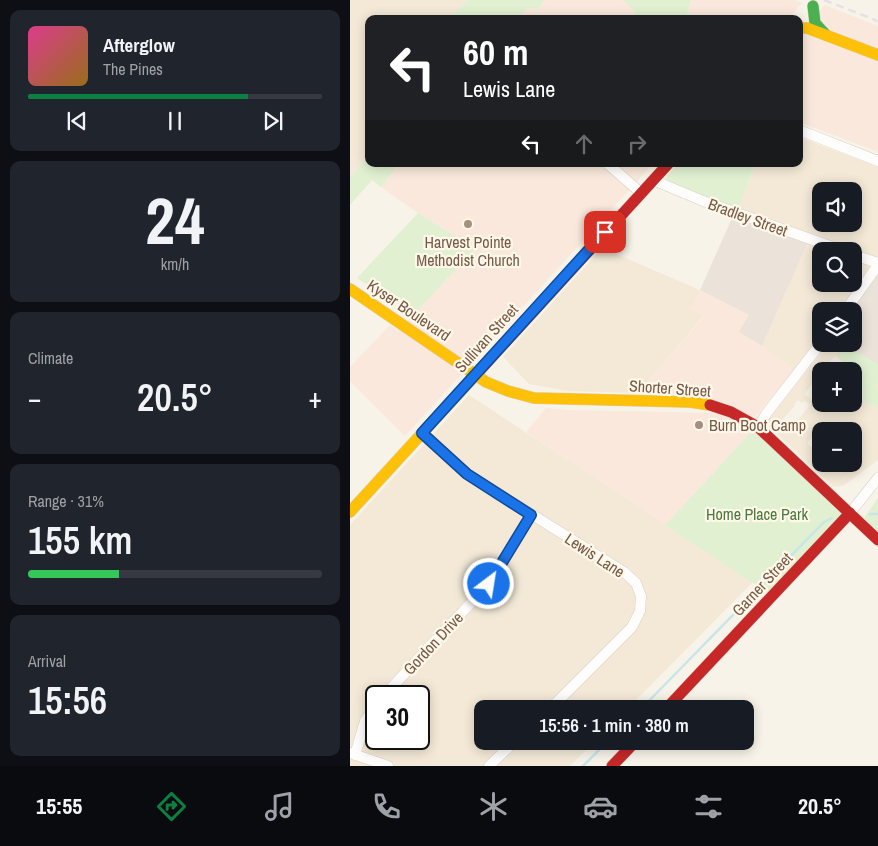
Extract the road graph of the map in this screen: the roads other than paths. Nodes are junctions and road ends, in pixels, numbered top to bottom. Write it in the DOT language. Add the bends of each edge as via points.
graph roads {
  1 [pos="816,3"];
  2 [pos="803,18"];
  3 [pos="803,28"];
  4 [pos="827,35"];
  5 [pos="878,55"];
  6 [pos="803,132"];
  7 [pos="878,161"];
  8 [pos="611,167"];
  9 [pos="665,167"];
  10 [pos="653,180"];
  11 [pos="641,193"];
  12 [pos="819,242"];
  13 [pos="862,258"];
  14 [pos="878,264"];
  15 [pos="350,289"];
  16 [pos="851,302"];
  17 [pos="814,352"];
  18 [pos="475,374"];
  19 [pos="758,426"];
  20 [pos="422,433"];
  21 [pos="878,478"];
  22 [pos="350,512"];
  23 [pos="850,513"];
  24 [pos="531,515"];
  25 [pos="878,540"];
  26 [pos="394,685"];
  27 [pos="559,700"];
  28 [pos="674,700"];
  29 [pos="365,722"];
  30 [pos="506,750"];
  31 [pos="627,750"];
  32 [pos="352,754"];
  33 [pos="388,766"];
  34 [pos="489,766"];
  35 [pos="612,766"];
  1 -- 2 [label="street"];
  1 -- 4 [label="street" via="815,23"];
  3 -- 4 [label="street"];
  4 -- 5 [label="street"];
  6 -- 7 [label="street"];
  8 -- 11 [label="street"];
  9 -- 10 [label="street, Sullivan Street"];
  10 -- 11 [label="street, Sullivan Street"];
  10 -- 12 [label="street, Bradley Street"];
  11 -- 18 [label="street, Sullivan Street"];
  13 -- 14 [label="street"];
  14 -- 16 [label="street"];
  15 -- 18 [label="street, Kyser Boulevard"];
  17 -- 19 [label="street"];
  18 -- 19 [label="street, Shorter Street" via="508,391 534,398 690,402 715,406"];
  18 -- 20 [label="street, Sullivan Street"];
  19 -- 23 [label="street, Shorter Street"];
  20 -- 22 [label="street, Sullivan Street"];
  20 -- 24 [label="street, Lewis Lane" via="467,474"];
  21 -- 23 [label="street, Garner Street"];
  23 -- 25 [label="street, Shorter Street"];
  23 -- 28 [label="street, Garner Street"];
  24 -- 26 [label="street, Gordon Drive" via="489,584"];
  24 -- 27 [label="street, Lewis Lane" via="624,572 636,583 641,596 640,611 632,627"];
  29 -- 32 [label="street"];
  30 -- 34 [label="street"];
  31 -- 35 [label="street"];
  32 -- 33 [label="street"];
}
